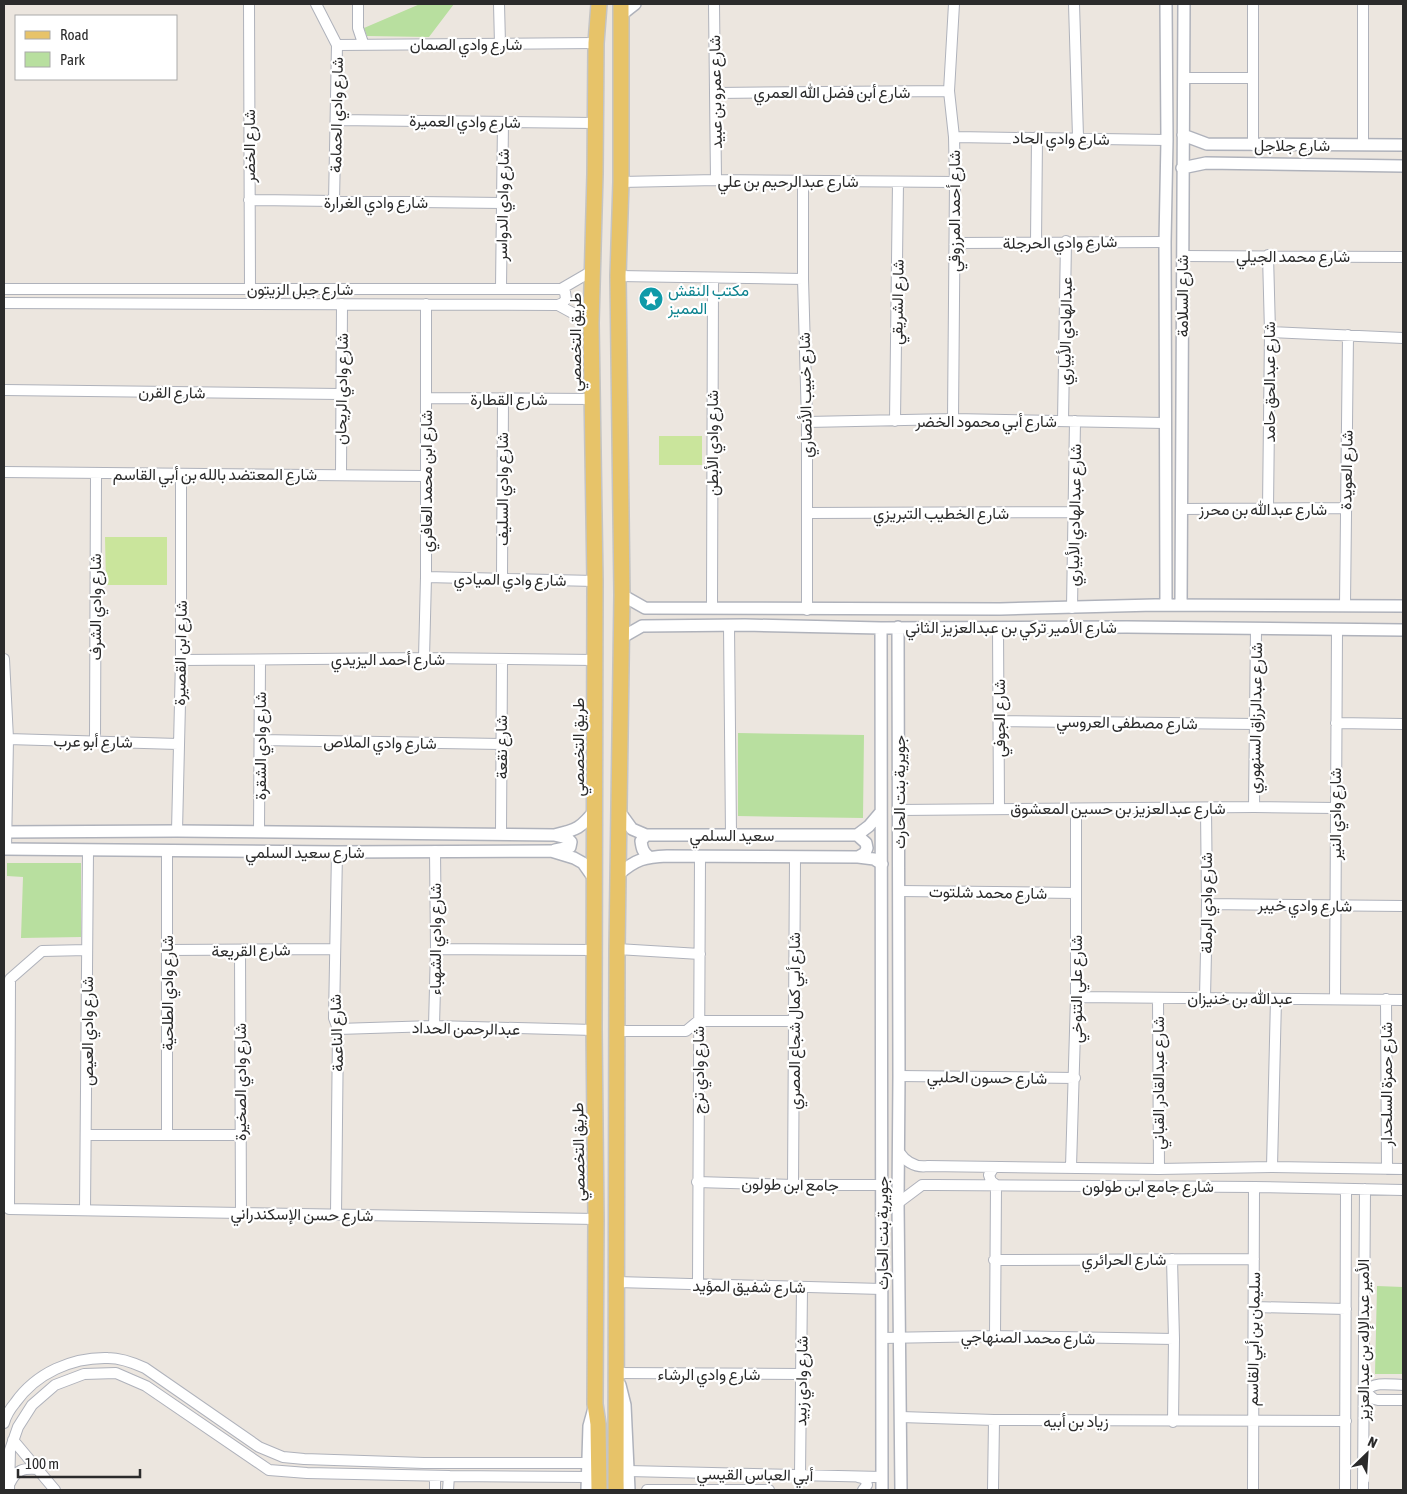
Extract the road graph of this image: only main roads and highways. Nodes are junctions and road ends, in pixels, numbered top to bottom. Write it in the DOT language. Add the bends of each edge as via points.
graph roads {
  1 [pos="599,4"];
  2 [pos="621,9"];
  3 [pos="599,1490"];
  4 [pos="616,1490"];
  1 -- 3 [label="main road, طريق التخصصي" via="591,323 596,809 595,1404"];
  2 -- 4 [label="main road" via="618,276 622,595 617,949"];
}
